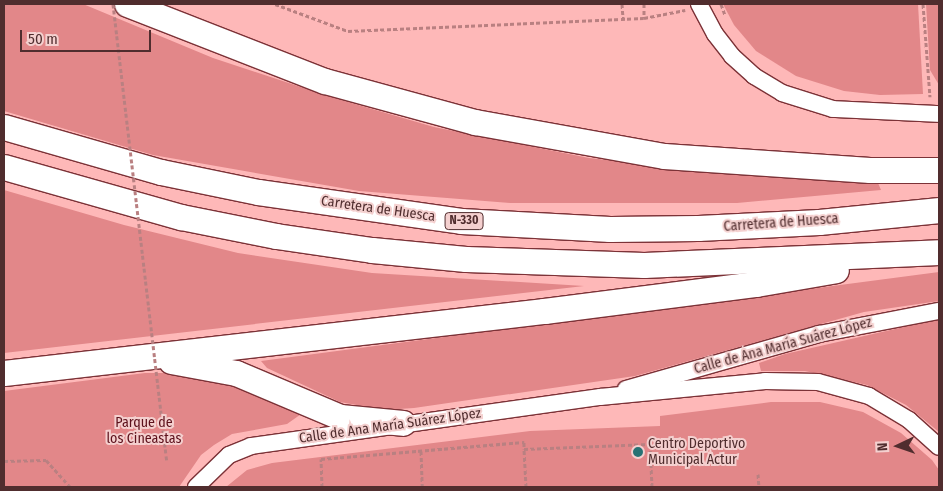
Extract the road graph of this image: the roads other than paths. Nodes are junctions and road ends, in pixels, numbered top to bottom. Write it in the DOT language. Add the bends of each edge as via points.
graph roads {
  1 [pos="127,4"];
  2 [pos="700,6"];
  3 [pos="937,107"];
  4 [pos="4,127"];
  5 [pos="4,167"];
  6 [pos="939,170"];
  7 [pos="939,210"];
  8 [pos="938,252"];
  9 [pos="939,311"];
  10 [pos="116,358"];
  11 [pos="4,373"];
  12 [pos="600,397"];
  13 [pos="403,423"];
  14 [pos="939,447"];
  15 [pos="196,487"];
  1 -- 6 [label="highway" via="325,81 475,122 664,156 851,169"];
  2 -- 3 [label="street" via="732,56 754,76 782,92 833,109"];
  4 -- 7 [label="highway, Carretera de Huesca / N-330" via="152,169 258,192 460,221 601,228 698,228 800,223"];
  5 -- 8 [label="highway" via="191,218 285,237 438,256 644,265"];
  8 -- 10 [label="highway" via="746,286"];
  9 -- 12 [label="street, Calle de Ana María Suárez López" via="801,338"];
  10 -- 11 [label="highway"];
  10 -- 13 [label="highway" via="200,365 236,373 340,416"];
  12 -- 13 [label="street, Calle de Ana María Suárez López"];
  12 -- 14 [label="street, Calle de Ana María Suárez López" via="765,381 818,382 879,401 910,420"];
  13 -- 15 [label="street, Calle de Ana María Suárez López" via="251,446 229,455"];
}
